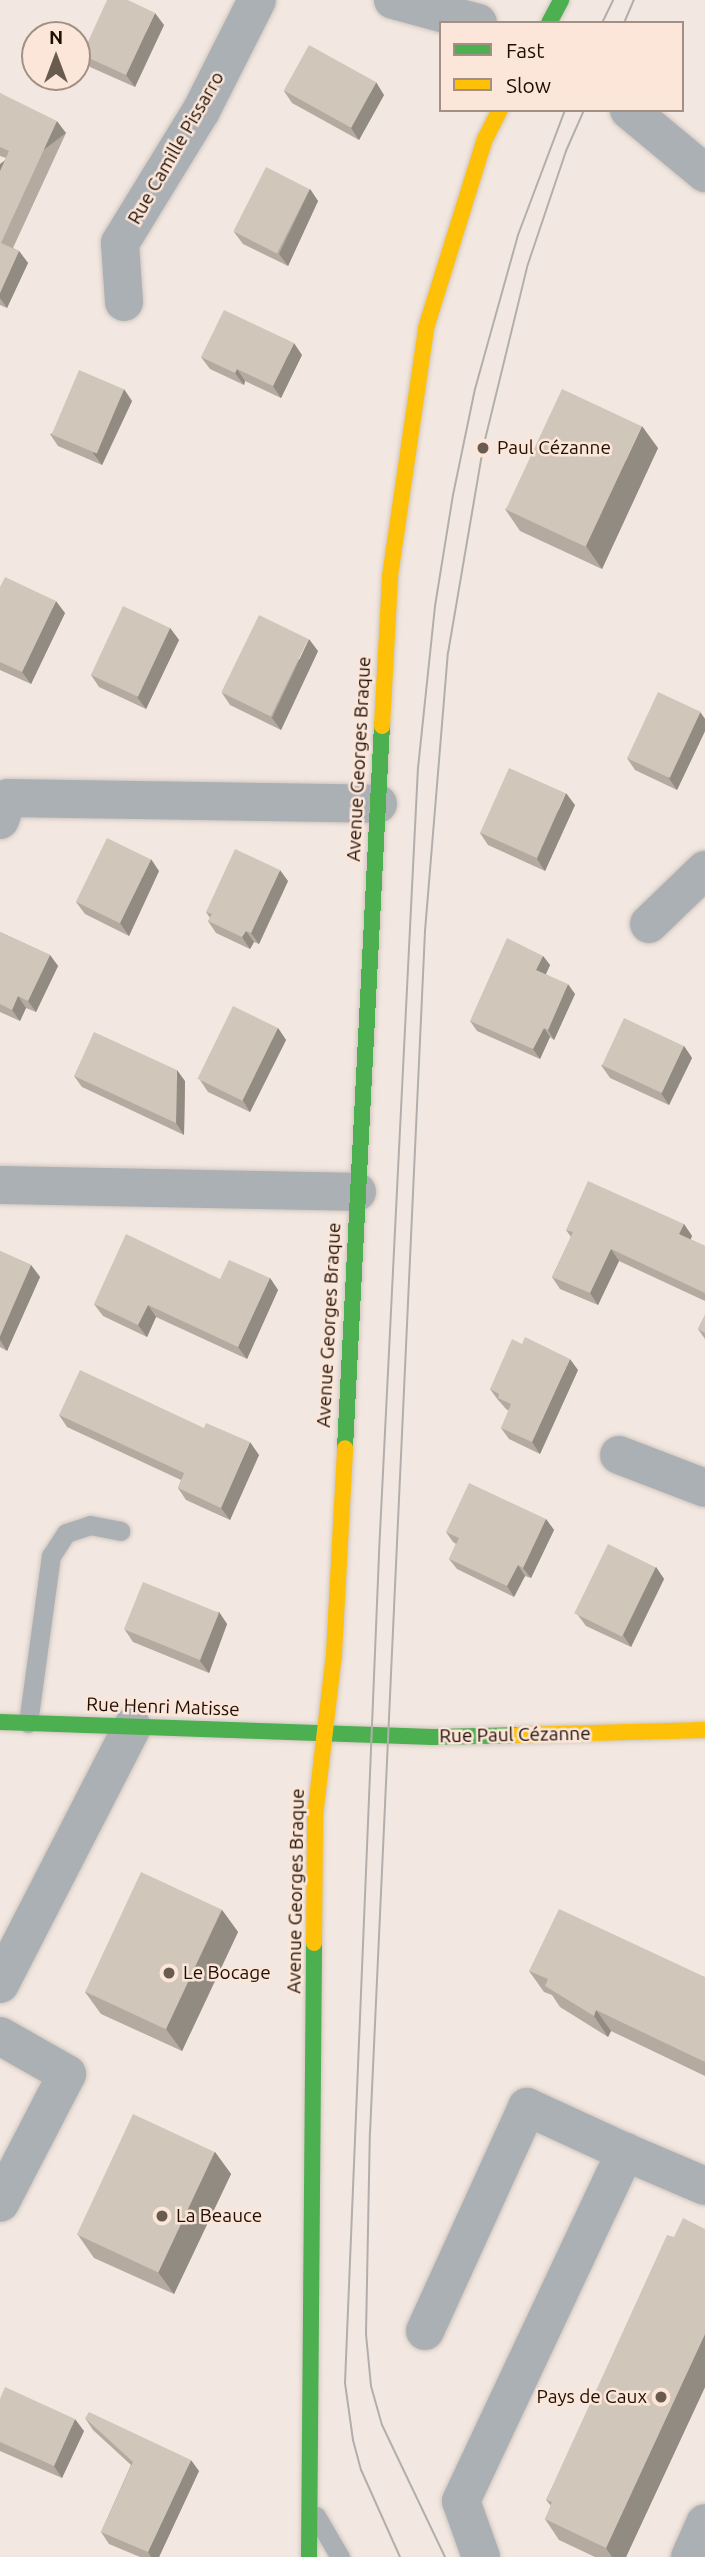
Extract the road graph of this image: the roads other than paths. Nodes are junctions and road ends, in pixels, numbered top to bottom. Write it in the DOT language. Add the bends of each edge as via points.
graph roads {
  1 [pos="257,0"];
  2 [pos="393,0"];
  3 [pos="561,0"];
  4 [pos="471,21"];
  5 [pos="550,21"];
  6 [pos="499,112"];
  7 [pos="631,112"];
  8 [pos="705,173"];
  9 [pos="124,302"];
  10 [pos="378,804"];
  11 [pos="0,820"];
  12 [pos="705,870"];
  13 [pos="649,924"];
  14 [pos="0,1185"];
  15 [pos="357,1192"];
  16 [pos="619,1455"];
  17 [pos="705,1488"];
  18 [pos="120,1531"];
  19 [pos="0,1722"];
  20 [pos="28,1723"];
  21 [pos="132,1727"];
  22 [pos="705,1730"];
  23 [pos="324,1732"];
  24 [pos="0,1984"];
  25 [pos="0,2036"];
  26 [pos="625,2152"];
  27 [pos="705,2186"];
  28 [pos="0,2203"];
  29 [pos="425,2331"];
  30 [pos="310,2505"];
  31 [pos="705,2524"];
  32 [pos="309,2557"];
  33 [pos="341,2557"];
  34 [pos="481,2557"];
  35 [pos="690,2557"];
  1 -- 9 [label="street, Rue Camille Pissarro" via="201,111 120,243"];
  2 -- 4 [label="street"];
  3 -- 5 [label="street"];
  6 -- 10 [label="street, Avenue Georges Braque" via="485,139 426,328 390,576"];
  7 -- 8 [label="street"];
  10 -- 11 [label="street" via="8,798"];
  10 -- 15 [label="street, Avenue Georges Braque"];
  12 -- 13 [label="street"];
  14 -- 15 [label="street"];
  15 -- 23 [label="street, Avenue Georges Braque" via="334,1654"];
  16 -- 17 [label="street"];
  18 -- 20 [label="lane" via="90,1525 66,1533 51,1556"];
  19 -- 20 [label="street, Rue Henri Matisse"];
  20 -- 21 [label="street, Rue Henri Matisse"];
  21 -- 23 [label="street, Rue Henri Matisse"];
  21 -- 24 [label="street"];
  22 -- 23 [label="street, Rue Paul Cézanne" via="433,1737"];
  23 -- 30 [label="street, Avenue Georges Braque" via="315,1816"];
  25 -- 28 [label="street" via="67,2074"];
  26 -- 27 [label="street"];
  26 -- 29 [label="street" via="527,2108"];
  26 -- 34 [label="street" via="461,2501"];
  30 -- 32 [label="street, Avenue Georges Braque"];
  30 -- 33 [label="lane"];
  31 -- 35 [label="street"];
}
